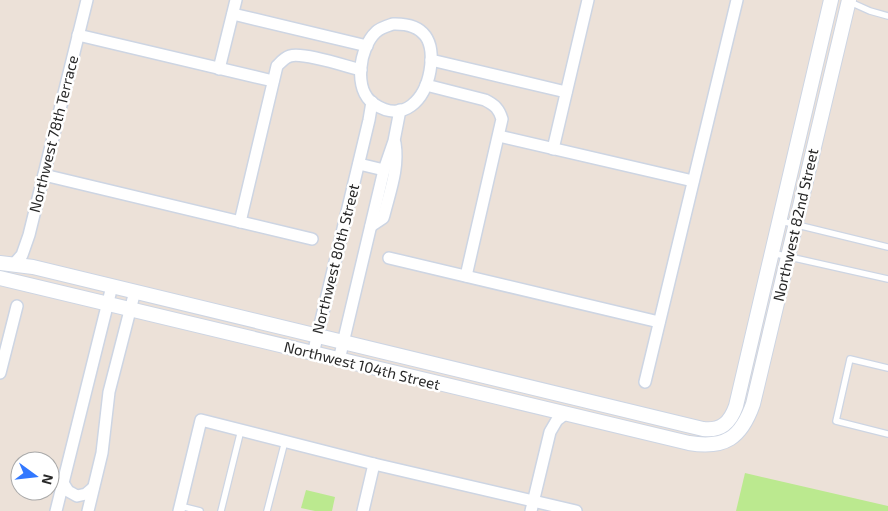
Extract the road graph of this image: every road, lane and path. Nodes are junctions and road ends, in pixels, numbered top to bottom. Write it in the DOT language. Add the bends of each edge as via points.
graph roads {
  1 [pos="87,0"];
  2 [pos="236,0"];
  3 [pos="588,0"];
  4 [pos="736,0"];
  5 [pos="831,0"];
  6 [pos="849,1"];
  7 [pos="233,14"];
  8 [pos="888,16"];
  9 [pos="78,35"];
  10 [pos="367,46"];
  11 [pos="432,60"];
  12 [pos="220,69"];
  13 [pos="361,70"];
  14 [pos="273,81"];
  15 [pos="426,85"];
  16 [pos="566,92"];
  17 [pos="372,102"];
  18 [pos="400,110"];
  19 [pos="499,136"];
  20 [pos="394,141"];
  21 [pos="553,148"];
  22 [pos="359,164"];
  23 [pos="384,170"];
  24 [pos="44,175"];
  25 [pos="693,181"];
  26 [pos="779,220"];
  27 [pos="240,222"];
  28 [pos="796,224"];
  29 [pos="371,226"];
  30 [pos="312,239"];
  31 [pos="888,247"];
  32 [pos="772,253"];
  33 [pos="788,257"];
  34 [pos="389,258"];
  35 [pos="7,263"];
  36 [pos="466,276"];
  37 [pos="0,278"];
  38 [pos="888,279"];
  39 [pos="112,286"];
  40 [pos="135,291"];
  41 [pos="108,304"];
  42 [pos="17,306"];
  43 [pos="130,309"];
  44 [pos="659,322"];
  45 [pos="318,335"];
  46 [pos="343,342"];
  47 [pos="5,348"];
  48 [pos="313,354"];
  49 [pos="0,360"];
  50 [pos="339,360"];
  51 [pos="888,368"];
  52 [pos="0,373"];
  53 [pos="645,382"];
  54 [pos="564,414"];
  55 [pos="718,428"];
  56 [pos="242,430"];
  57 [pos="888,434"];
  58 [pos="285,441"];
  59 [pos="725,441"];
  60 [pos="374,464"];
  61 [pos="63,483"];
  62 [pos="93,488"];
  63 [pos="532,506"];
  64 [pos="179,509"];
  65 [pos="56,511"];
  66 [pos="88,511"];
  67 [pos="200,511"];
  68 [pos="221,511"];
  69 [pos="267,511"];
  70 [pos="363,511"];
  71 [pos="576,511"];
  1 -- 9 [label="street, Northwest 78th Terrace"];
  2 -- 7 [label="street"];
  3 -- 16 [label="street"];
  4 -- 25 [label="street"];
  5 -- 26 [label="street, Northwest 82nd Street"];
  6 -- 8 [label="lane"];
  6 -- 28 [label="street, Northwest 82nd Street"];
  7 -- 10 [label="street"];
  7 -- 12 [label="street"];
  9 -- 12 [label="street"];
  9 -- 24 [label="street, Northwest 78th Terrace"];
  10 -- 11 [label="street" via="376,32 393,24 402,24 425,36 430,43"];
  10 -- 13 [label="street"];
  11 -- 15 [label="street"];
  11 -- 16 [label="street"];
  12 -- 14 [label="street"];
  13 -- 14 [label="street" via="291,56 277,66"];
  13 -- 17 [label="street" via="364,94"];
  14 -- 27 [label="street"];
  15 -- 18 [label="street" via="416,102"];
  15 -- 19 [label="street" via="494,104 502,119"];
  16 -- 21 [label="street"];
  17 -- 18 [label="street" via="391,111"];
  17 -- 22 [label="street, Northwest 80th Street"];
  18 -- 20 [label="street, Northwest 80th Street"];
  19 -- 21 [label="street"];
  19 -- 36 [label="street"];
  20 -- 23 [label="street, Northwest 80th Street"];
  20 -- 29 [label="street, Northwest 80th Street" via="396,170 384,215"];
  21 -- 25 [label="street"];
  22 -- 23 [label="street, Northwest 80th Street"];
  22 -- 45 [label="street, Northwest 80th Street"];
  23 -- 29 [label="street, Northwest 80th Street"];
  24 -- 27 [label="street"];
  24 -- 35 [label="street, Northwest 78th Terrace" via="26,247 22,255"];
  25 -- 44 [label="street"];
  26 -- 28 [label="lane"];
  26 -- 32 [label="street, Northwest 82nd Street"];
  27 -- 30 [label="street"];
  28 -- 31 [label="lane"];
  28 -- 33 [label="street, Northwest 82nd Street"];
  29 -- 46 [label="street, Northwest 80th Street"];
  32 -- 33 [label="lane"];
  32 -- 55 [label="street, Northwest 82nd Street" via="736,406 726,425"];
  33 -- 38 [label="lane"];
  33 -- 59 [label="street, Northwest 82nd Street" via="748,420"];
  34 -- 36 [label="street"];
  35 -- 39 [label="street, Northwest 104th Street"];
  36 -- 44 [label="street"];
  37 -- 41 [label="street, Northwest 104th Street"];
  39 -- 40 [label="street, Northwest 104th Street"];
  39 -- 41 [label="street"];
  40 -- 43 [label="street"];
  40 -- 45 [label="street, Northwest 104th Street"];
  41 -- 43 [label="street, Northwest 104th Street"];
  41 -- 61 [label="street"];
  42 -- 47 [label="street"];
  43 -- 48 [label="street, Northwest 104th Street"];
  43 -- 62 [label="street" via="109,392 102,453"];
  44 -- 53 [label="street"];
  45 -- 46 [label="street, Northwest 104th Street"];
  45 -- 48 [label="street, Northwest 80th Street"];
  46 -- 50 [label="street, Northwest 80th Street"];
  46 -- 55 [label="street, Northwest 104th Street" via="702,429"];
  47 -- 49 [label="street"];
  47 -- 52 [label="street"];
  48 -- 50 [label="street, Northwest 104th Street"];
  50 -- 54 [label="street, Northwest 104th Street"];
  51 -- 57 [label="lane" via="850,359 836,422"];
  54 -- 59 [label="street, Northwest 104th Street" via="702,445"];
  54 -- 63 [label="street" via="550,432"];
  56 -- 58 [label="street"];
  56 -- 64 [label="street" via="201,420"];
  56 -- 68 [label="lane"];
  58 -- 60 [label="street"];
  58 -- 69 [label="lane"];
  60 -- 63 [label="street"];
  60 -- 70 [label="street"];
  61 -- 62 [label="street" via="77,496"];
  61 -- 65 [label="street"];
  62 -- 66 [label="street"];
  63 -- 71 [label="street"];
  64 -- 67 [label="lane"];
}
